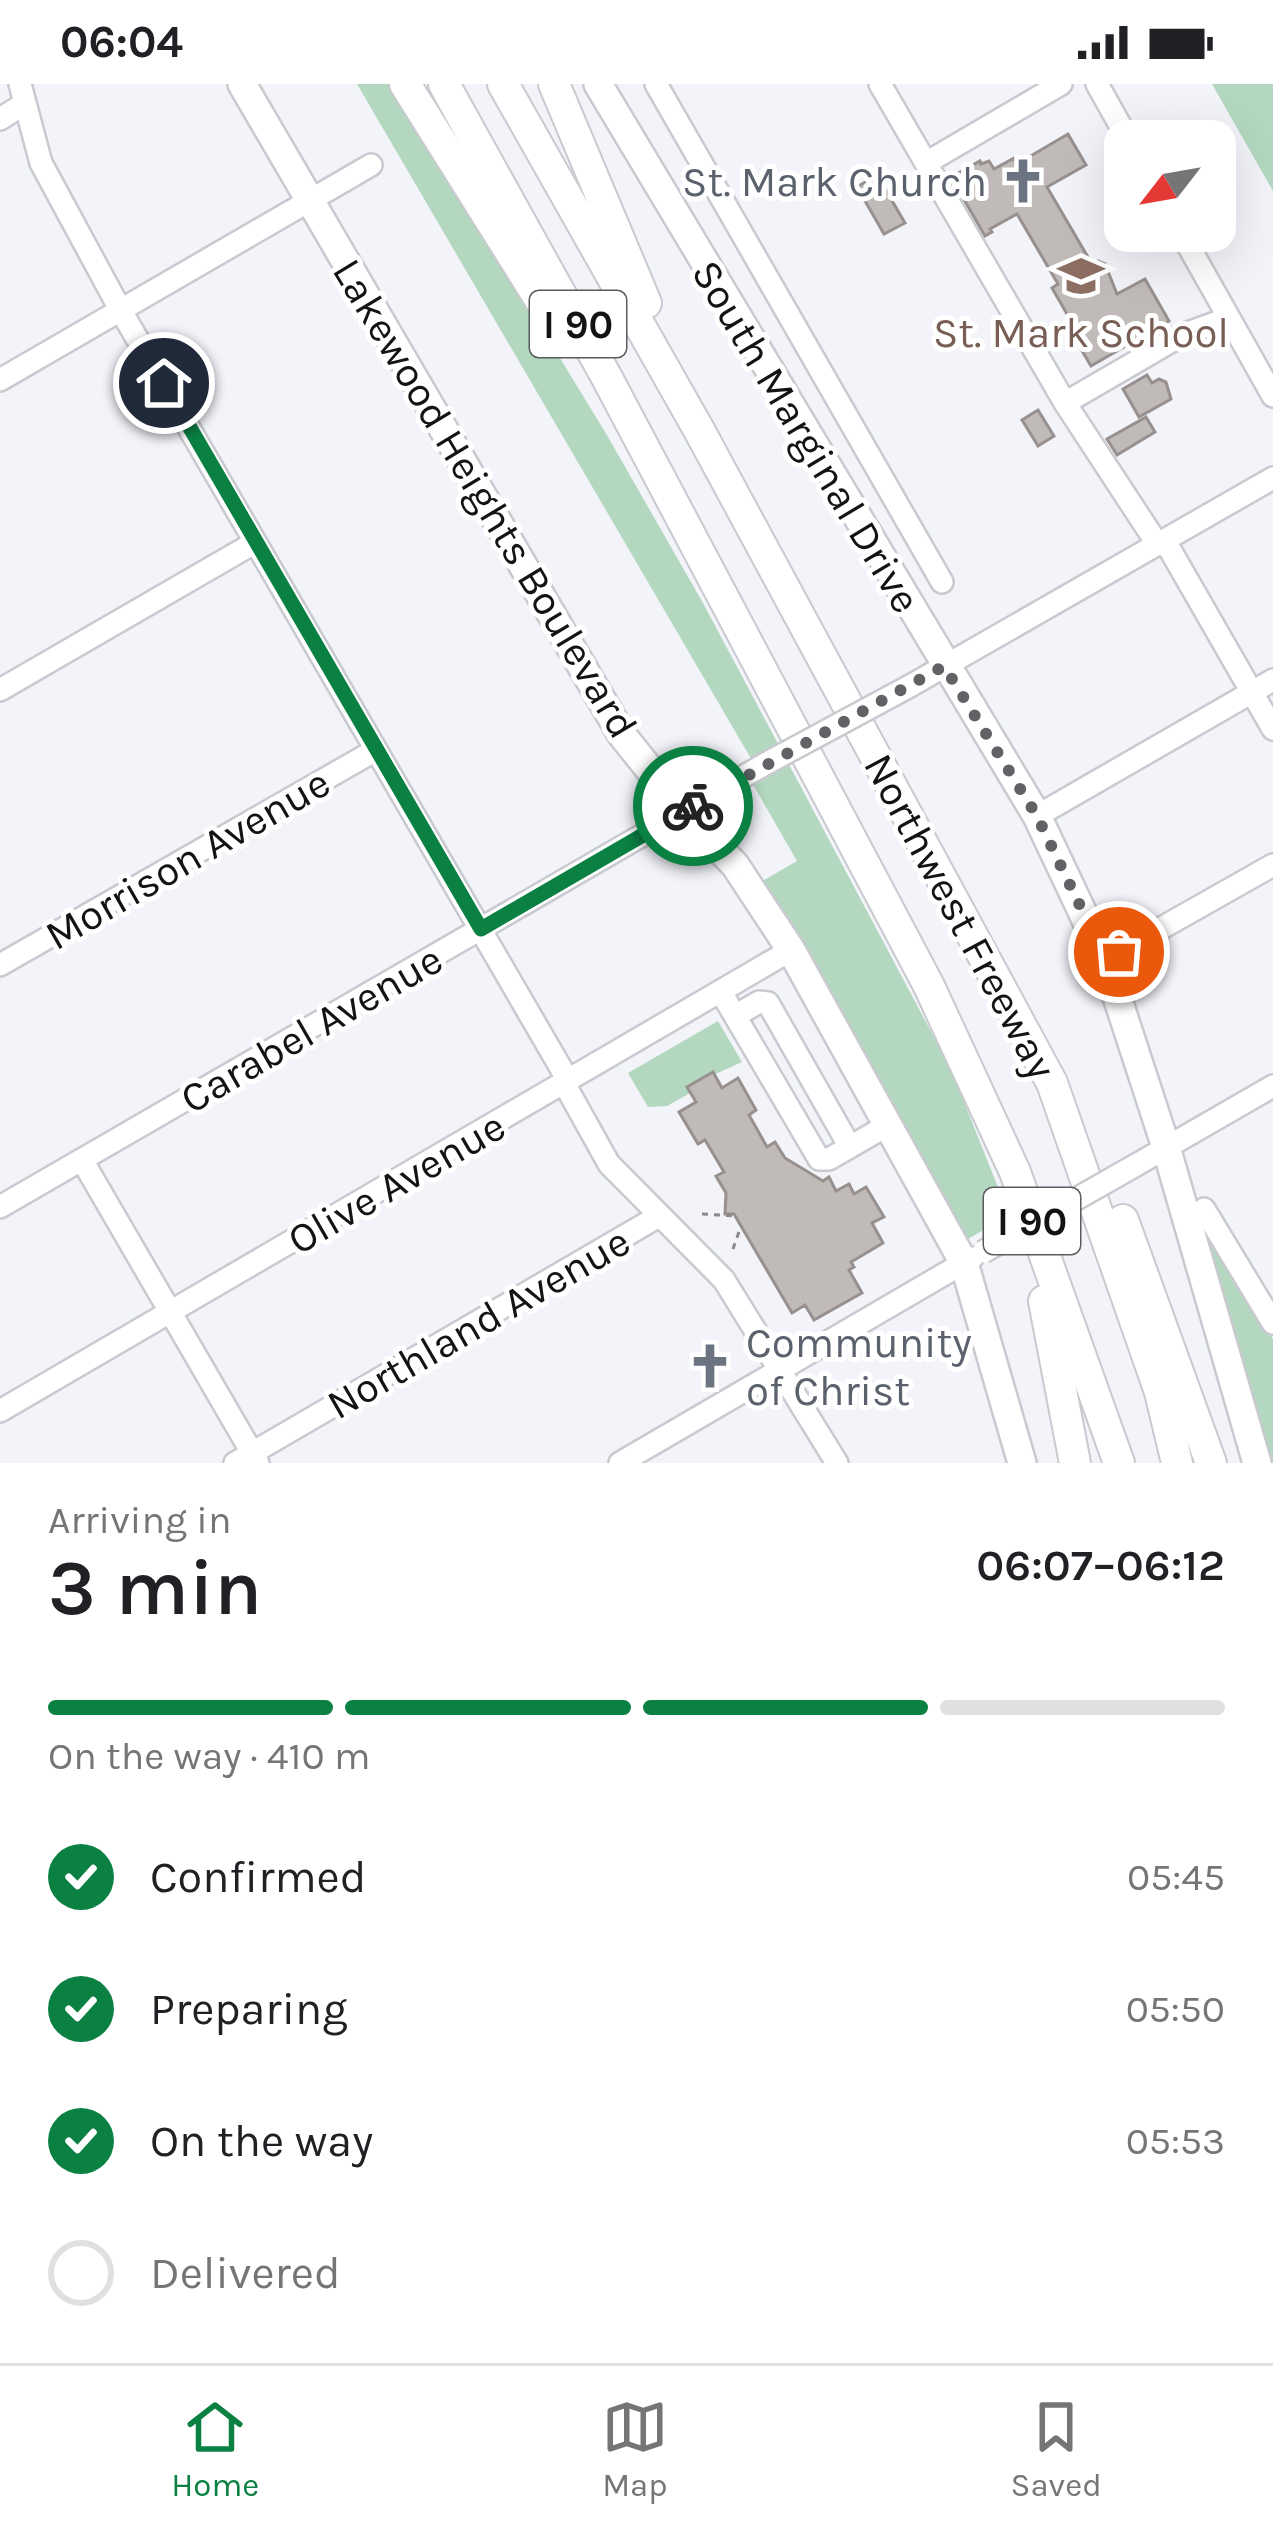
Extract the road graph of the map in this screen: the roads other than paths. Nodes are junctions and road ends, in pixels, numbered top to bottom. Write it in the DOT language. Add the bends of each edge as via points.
graph roads {
  1 [pos="242,84"];
  2 [pos="405,84"];
  3 [pos="444,84"];
  4 [pos="502,84"];
  5 [pos="554,84"];
  6 [pos="598,84"];
  7 [pos="656,84"];
  8 [pos="880,84"];
  9 [pos="1061,84"];
  10 [pos="1096,84"];
  11 [pos="22,94"];
  12 [pos="0,119"];
  13 [pos="1117,120"];
  14 [pos="926,163"];
  15 [pos="371,165"];
  16 [pos="310,201"];
  17 [pos="1192,252"];
  18 [pos="121,311"];
  19 [pos="1229,318"];
  20 [pos="0,380"];
  21 [pos="1273,396"];
  22 [pos="1065,403"];
  23 [pos="699,430"];
  24 [pos="1273,478"];
  25 [pos="254,543"];
  26 [pos="1161,543"];
  27 [pos="706,566"];
  28 [pos="942,582"];
  29 [pos="944,666"];
  30 [pos="1273,680"];
  31 [pos="0,690"];
  32 [pos="1252,692"];
  33 [pos="1273,729"];
  34 [pos="374,751"];
  35 [pos="683,812"];
  36 [pos="1037,816"];
  37 [pos="1273,865"];
  38 [pos="481,929"];
  39 [pos="791,950"];
  40 [pos="1106,960"];
  41 [pos="0,965"];
  42 [pos="928,986"];
  43 [pos="722,992"];
  44 [pos="735,1016"];
  45 [pos="1052,1083"];
  46 [pos="567,1084"];
  47 [pos="1273,1086"];
  48 [pos="888,1125"];
  49 [pos="850,1147"];
  50 [pos="1166,1147"];
  51 [pos="82,1160"];
  52 [pos="0,1207"];
  53 [pos="1204,1209"];
  54 [pos="659,1216"];
  55 [pos="974,1257"];
  56 [pos="172,1312"];
  57 [pos="1273,1323"];
  58 [pos="781,1370"];
  59 [pos="0,1412"];
  60 [pos="248,1460"];
  61 [pos="620,1463"];
  62 [pos="837,1463"];
  63 [pos="1022,1463"];
  64 [pos="1075,1463"];
  65 [pos="1119,1463"];
  66 [pos="1177,1463"];
  67 [pos="1211,1463"];
  68 [pos="1257,1463"];
  1 -- 16 [label="main road, Lakewood Heights Boulevard"];
  2 -- 27 [label="highway"];
  3 -- 27 [label="highway, Northwest Freeway / I 90"];
  4 -- 23 [label="highway, Northwest Freeway / I 90"];
  5 -- 23 [label="highway"];
  6 -- 29 [label="main road, South Marginal Drive"];
  7 -- 28 [label="street"];
  8 -- 14 [label="street"];
  9 -- 14 [label="street"];
  10 -- 13 [label="street"];
  11 -- 12 [label="street"];
  11 -- 18 [label="street" via="40,163"];
  14 -- 22 [label="street"];
  15 -- 16 [label="street"];
  16 -- 18 [label="street"];
  16 -- 35 [label="main road, Lakewood Heights Boulevard" via="622,735"];
  17 -- 19 [label="street"];
  18 -- 20 [label="street"];
  18 -- 25 [label="street"];
  19 -- 21 [label="street"];
  19 -- 22 [label="street" via="1183,335"];
  22 -- 26 [label="street"];
  23 -- 45 [label="highway, Northwest Freeway / I 90"];
  24 -- 26 [label="street, Carabel Avenue"];
  25 -- 31 [label="street"];
  25 -- 34 [label="street"];
  26 -- 29 [label="street, Carabel Avenue"];
  26 -- 32 [label="street"];
  27 -- 42 [label="highway, Northwest Freeway / I 90"];
  29 -- 35 [label="street, Carabel Avenue, bridge"];
  29 -- 36 [label="main road, South Marginal Drive"];
  30 -- 32 [label="street"];
  32 -- 33 [label="street"];
  32 -- 36 [label="street"];
  34 -- 38 [label="street"];
  34 -- 41 [label="street, Morrison Avenue"];
  35 -- 38 [label="street, Carabel Avenue"];
  35 -- 39 [label="main road, Lakewood Heights Boulevard" via="735,865"];
  36 -- 40 [label="main road, South Marginal Drive"];
  37 -- 40 [label="street"];
  38 -- 46 [label="street"];
  38 -- 51 [label="street, Carabel Avenue"];
  39 -- 43 [label="street, Olive Avenue"];
  39 -- 48 [label="main road, Lakewood Heights Boulevard"];
  40 -- 50 [label="main road, South Marginal Drive"];
  42 -- 64 [label="highway" via="1014,1196 1048,1315"];
  42 -- 65 [label="highway, Northwest Freeway / I 90" via="1015,1172"];
  43 -- 44 [label="street"];
  43 -- 46 [label="street, Olive Avenue"];
  44 -- 49 [label="street" via="815,1154 824,1161"];
  44 -- 49 [label="street" via="768,1004"];
  45 -- 66 [label="highway, Northwest Freeway / I 90" via="1160,1392"];
  45 -- 67 [label="highway" via="1083,1125 1116,1200"];
  46 -- 54 [label="street" via="610,1164"];
  46 -- 56 [label="street, Olive Avenue"];
  47 -- 50 [label="street"];
  48 -- 49 [label="street"];
  48 -- 55 [label="main road, Lakewood Heights Boulevard"];
  50 -- 55 [label="street, bridge"];
  50 -- 68 [label="main road, South Marginal Drive"];
  51 -- 52 [label="street, Carabel Avenue"];
  51 -- 56 [label="street"];
  53 -- 57 [label="street"];
  54 -- 58 [label="street" via="724,1280"];
  54 -- 60 [label="street, Northland Avenue"];
  55 -- 58 [label="street"];
  55 -- 63 [label="main road, Lakewood Heights Boulevard"];
  56 -- 59 [label="street, Olive Avenue"];
  56 -- 60 [label="street"];
  58 -- 61 [label="street"];
  58 -- 62 [label="street"];
}
